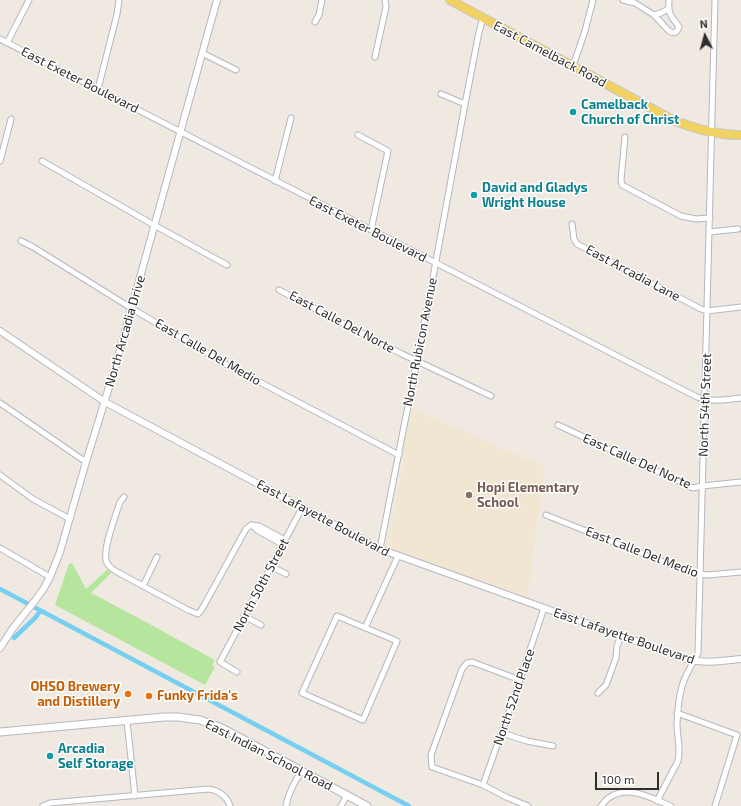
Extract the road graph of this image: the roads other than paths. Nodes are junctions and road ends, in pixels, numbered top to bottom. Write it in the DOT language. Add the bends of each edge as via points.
graph roads {
  1 [pos="29,0"];
  2 [pos="119,0"];
  3 [pos="217,0"];
  4 [pos="322,0"];
  5 [pos="385,0"];
  6 [pos="390,0"];
  7 [pos="450,0"];
  8 [pos="593,0"];
  9 [pos="623,0"];
  10 [pos="669,0"];
  11 [pos="715,0"];
  12 [pos="386,7"];
  13 [pos="668,9"];
  14 [pos="654,15"];
  15 [pos="483,18"];
  16 [pos="316,22"];
  17 [pos="0,39"];
  18 [pos="7,43"];
  19 [pos="202,52"];
  20 [pos="375,57"];
  21 [pos="573,66"];
  22 [pos="236,70"];
  23 [pos="98,88"];
  24 [pos="441,94"];
  25 [pos="465,104"];
  26 [pos="291,118"];
  27 [pos="11,119"];
  28 [pos="180,131"];
  29 [pos="712,132"];
  30 [pos="358,135"];
  31 [pos="741,135"];
  32 [pos="625,137"];
  33 [pos="0,161"];
  34 [pos="42,161"];
  35 [pos="275,181"];
  36 [pos="710,218"];
  37 [pos="572,224"];
  38 [pos="154,225"];
  39 [pos="738,229"];
  40 [pos="371,230"];
  41 [pos="710,232"];
  42 [pos="21,241"];
  43 [pos="436,264"];
  44 [pos="227,265"];
  45 [pos="279,290"];
  46 [pos="741,307"];
  47 [pos="131,308"];
  48 [pos="707,311"];
  49 [pos="0,331"];
  50 [pos="416,361"];
  51 [pos="491,396"];
  52 [pos="741,398"];
  53 [pos="705,400"];
  54 [pos="0,402"];
  55 [pos="104,402"];
  56 [pos="558,425"];
  57 [pos="399,455"];
  58 [pos="86,462"];
  59 [pos="0,475"];
  60 [pos="741,482"];
  61 [pos="702,486"];
  62 [pos="124,496"];
  63 [pos="302,508"];
  64 [pos="546,515"];
  65 [pos="70,519"];
  66 [pos="284,542"];
  67 [pos="0,548"];
  68 [pos="380,549"];
  69 [pos="398,556"];
  70 [pos="157,557"];
  71 [pos="271,566"];
  72 [pos="741,572"];
  73 [pos="286,574"];
  74 [pos="700,574"];
  75 [pos="50,577"];
  76 [pos="143,586"];
  77 [pos="544,608"];
  78 [pos="244,616"];
  79 [pos="261,625"];
  80 [pos="365,628"];
  81 [pos="621,636"];
  82 [pos="0,648"];
  83 [pos="741,659"];
  84 [pos="694,661"];
  85 [pos="238,672"];
  86 [pos="520,680"];
  87 [pos="598,693"];
  88 [pos="678,713"];
  89 [pos="127,721"];
  90 [pos="2,733"];
  91 [pos="502,733"];
  92 [pos="553,746"];
  93 [pos="302,770"];
  94 [pos="483,786"];
  95 [pos="135,796"];
  96 [pos="347,796"];
  97 [pos="657,801"];
  98 [pos="43,806"];
  99 [pos="230,806"];
  100 [pos="286,806"];
  101 [pos="341,806"];
  102 [pos="367,806"];
  103 [pos="528,806"];
  104 [pos="601,806"];
  105 [pos="671,806"];
  106 [pos="715,806"];
  1 -- 18 [label="street"];
  2 -- 23 [label="street"];
  3 -- 19 [label="street, North Arcadia Drive"];
  4 -- 16 [label="street"];
  5 -- 12 [label="street"];
  6 -- 12 [label="street"];
  7 -- 15 [label="main road, East Camelback Road"];
  8 -- 21 [label="street" via="586,31"];
  9 -- 14 [label="street" via="635,3"];
  10 -- 13 [label="street"];
  11 -- 29 [label="street, North 54th Street"];
  12 -- 20 [label="street"];
  13 -- 14 [label="street"];
  13 -- 14 [label="street" via="679,27 675,33 669,31"];
  15 -- 21 [label="main road, East Camelback Road"];
  15 -- 25 [label="street, North Rubicon Avenue"];
  17 -- 18 [label="street, East Exeter Boulevard"];
  18 -- 23 [label="street, East Exeter Boulevard"];
  19 -- 22 [label="street"];
  19 -- 28 [label="street, North Arcadia Drive"];
  21 -- 29 [label="main road, East Camelback Road" via="673,120"];
  23 -- 28 [label="street, East Exeter Boulevard"];
  24 -- 25 [label="street"];
  25 -- 43 [label="street, North Rubicon Avenue"];
  26 -- 35 [label="street"];
  27 -- 33 [label="street"];
  28 -- 35 [label="street, East Exeter Boulevard"];
  28 -- 38 [label="street, North Arcadia Drive"];
  29 -- 31 [label="main road, East Camelback Road"];
  29 -- 36 [label="street, North 54th Street"];
  30 -- 40 [label="street" via="388,151"];
  32 -- 36 [label="street" via="621,184 681,216"];
  34 -- 38 [label="street"];
  35 -- 40 [label="street, East Exeter Boulevard"];
  36 -- 41 [label="street, North 54th Street"];
  37 -- 48 [label="street, East Arcadia Lane" via="577,244"];
  38 -- 44 [label="street"];
  38 -- 47 [label="street, North Arcadia Drive"];
  39 -- 41 [label="street"];
  40 -- 43 [label="street, East Exeter Boulevard"];
  41 -- 48 [label="street, North 54th Street"];
  42 -- 47 [label="street, East Calle Del Medio"];
  43 -- 50 [label="street, North Rubicon Avenue"];
  43 -- 53 [label="street, East Exeter Boulevard"];
  45 -- 50 [label="street, East Calle Del Norte"];
  46 -- 48 [label="street"];
  47 -- 55 [label="street, North Arcadia Drive"];
  47 -- 57 [label="street, East Calle Del Medio" via="230,366"];
  48 -- 53 [label="street, North 54th Street"];
  49 -- 55 [label="street, East Lafayette Boulevard"];
  50 -- 51 [label="street, East Calle Del Norte"];
  50 -- 57 [label="street, North Rubicon Avenue"];
  52 -- 53 [label="street, East Exeter Boulevard"];
  53 -- 61 [label="street, North 54th Street"];
  54 -- 58 [label="street"];
  55 -- 58 [label="street, North Arcadia Drive"];
  55 -- 63 [label="street, East Lafayette Boulevard"];
  56 -- 61 [label="street, East Calle Del Norte" via="693,488"];
  57 -- 68 [label="street, North Rubicon Avenue"];
  58 -- 65 [label="street, North Arcadia Drive"];
  59 -- 65 [label="street" via="33,499"];
  60 -- 61 [label="street, East Calle Del Norte"];
  61 -- 74 [label="street, North 54th Street"];
  62 -- 76 [label="street" via="120,502 105,556 110,568"];
  63 -- 66 [label="street, North 50th Street"];
  63 -- 68 [label="street, East Lafayette Boulevard"];
  64 -- 74 [label="street, East Calle Del Medio"];
  65 -- 75 [label="street, North Arcadia Drive"];
  66 -- 71 [label="street, North 50th Street"];
  66 -- 76 [label="street" via="259,526 251,524 246,528 198,614"];
  67 -- 75 [label="street"];
  68 -- 69 [label="street, East Lafayette Boulevard"];
  69 -- 77 [label="street, East Lafayette Boulevard"];
  69 -- 80 [label="street"];
  70 -- 76 [label="street"];
  71 -- 73 [label="street"];
  71 -- 78 [label="street, North 50th Street"];
  72 -- 74 [label="street, East Calle Del Medio"];
  74 -- 84 [label="street, North 54th Street" via="698,653"];
  75 -- 82 [label="street, North Arcadia Drive"];
  77 -- 81 [label="street, East Lafayette Boulevard"];
  77 -- 86 [label="street, North 52nd Place"];
  78 -- 79 [label="street"];
  78 -- 85 [label="street, North 50th Street" via="220,662"];
  80 -- 80 [label="street" via="397,641 363,720 302,693 337,616"];
  81 -- 84 [label="street, East Lafayette Boulevard"];
  81 -- 87 [label="street" via="606,685"];
  83 -- 84 [label="street, East Lafayette Boulevard"];
  84 -- 88 [label="street, North 54th Street" via="685,677"];
  86 -- 91 [label="street, North 52nd Place"];
  86 -- 94 [label="street" via="472,662 467,663 462,669 431,755 432,767"];
  88 -- 97 [label="street, North 54th Street" via="680,754"];
  88 -- 106 [label="street" via="737,735"];
  89 -- 90 [label="main road, East Indian School Road"];
  89 -- 93 [label="main road, East Indian School Road" via="170,717 200,720 222,728"];
  89 -- 95 [label="street"];
  91 -- 92 [label="street"];
  91 -- 94 [label="street, North 52nd Place"];
  93 -- 96 [label="main road, East Indian School Road"];
  93 -- 100 [label="street" via="290,792"];
  94 -- 103 [label="street"];
  95 -- 98 [label="street" via="50,803"];
  95 -- 99 [label="street" via="208,789 221,793"];
  96 -- 101 [label="street"];
  96 -- 102 [label="main road, East Indian School Road"];
  97 -- 104 [label="street" via="634,792 620,792 609,797"];
  97 -- 105 [label="street"];
}
